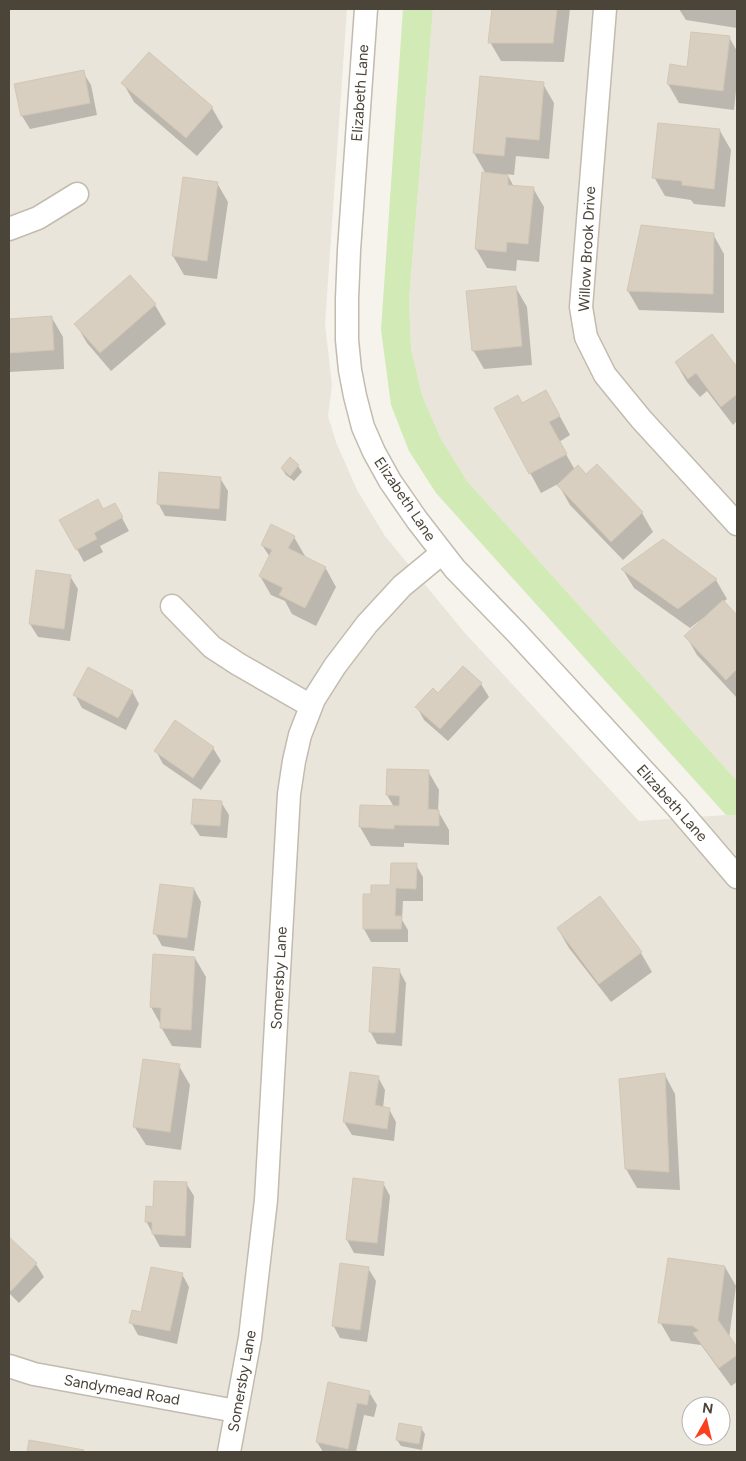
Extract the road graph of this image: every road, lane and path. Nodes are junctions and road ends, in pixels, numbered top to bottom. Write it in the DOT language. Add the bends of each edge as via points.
graph roads {
  1 [pos="366,9"];
  2 [pos="605,9"];
  3 [pos="77,194"];
  4 [pos="9,229"];
  5 [pos="737,524"];
  6 [pos="442,553"];
  7 [pos="172,606"];
  8 [pos="311,706"];
  9 [pos="737,877"];
  10 [pos="9,1366"];
  11 [pos="236,1411"];
  12 [pos="229,1452"];
  1 -- 6 [label="street, Elizabeth Lane" via="348,280 350,370 363,427 374,452 395,489"];
  2 -- 5 [label="street, Willow Brook Drive" via="581,308 586,337 605,375"];
  3 -- 4 [label="street" via="38,218"];
  6 -- 8 [label="street, Somersby Lane" via="402,586 366,624"];
  6 -- 9 [label="street, Elizabeth Lane" via="677,807"];
  7 -- 8 [label="street" via="212,647"];
  8 -- 11 [label="street, Somersby Lane" via="300,735 289,794 266,1200 250,1338"];
  10 -- 11 [label="street, Sandymead Road" via="34,1374"];
  11 -- 12 [label="street, Somersby Lane"];
}
